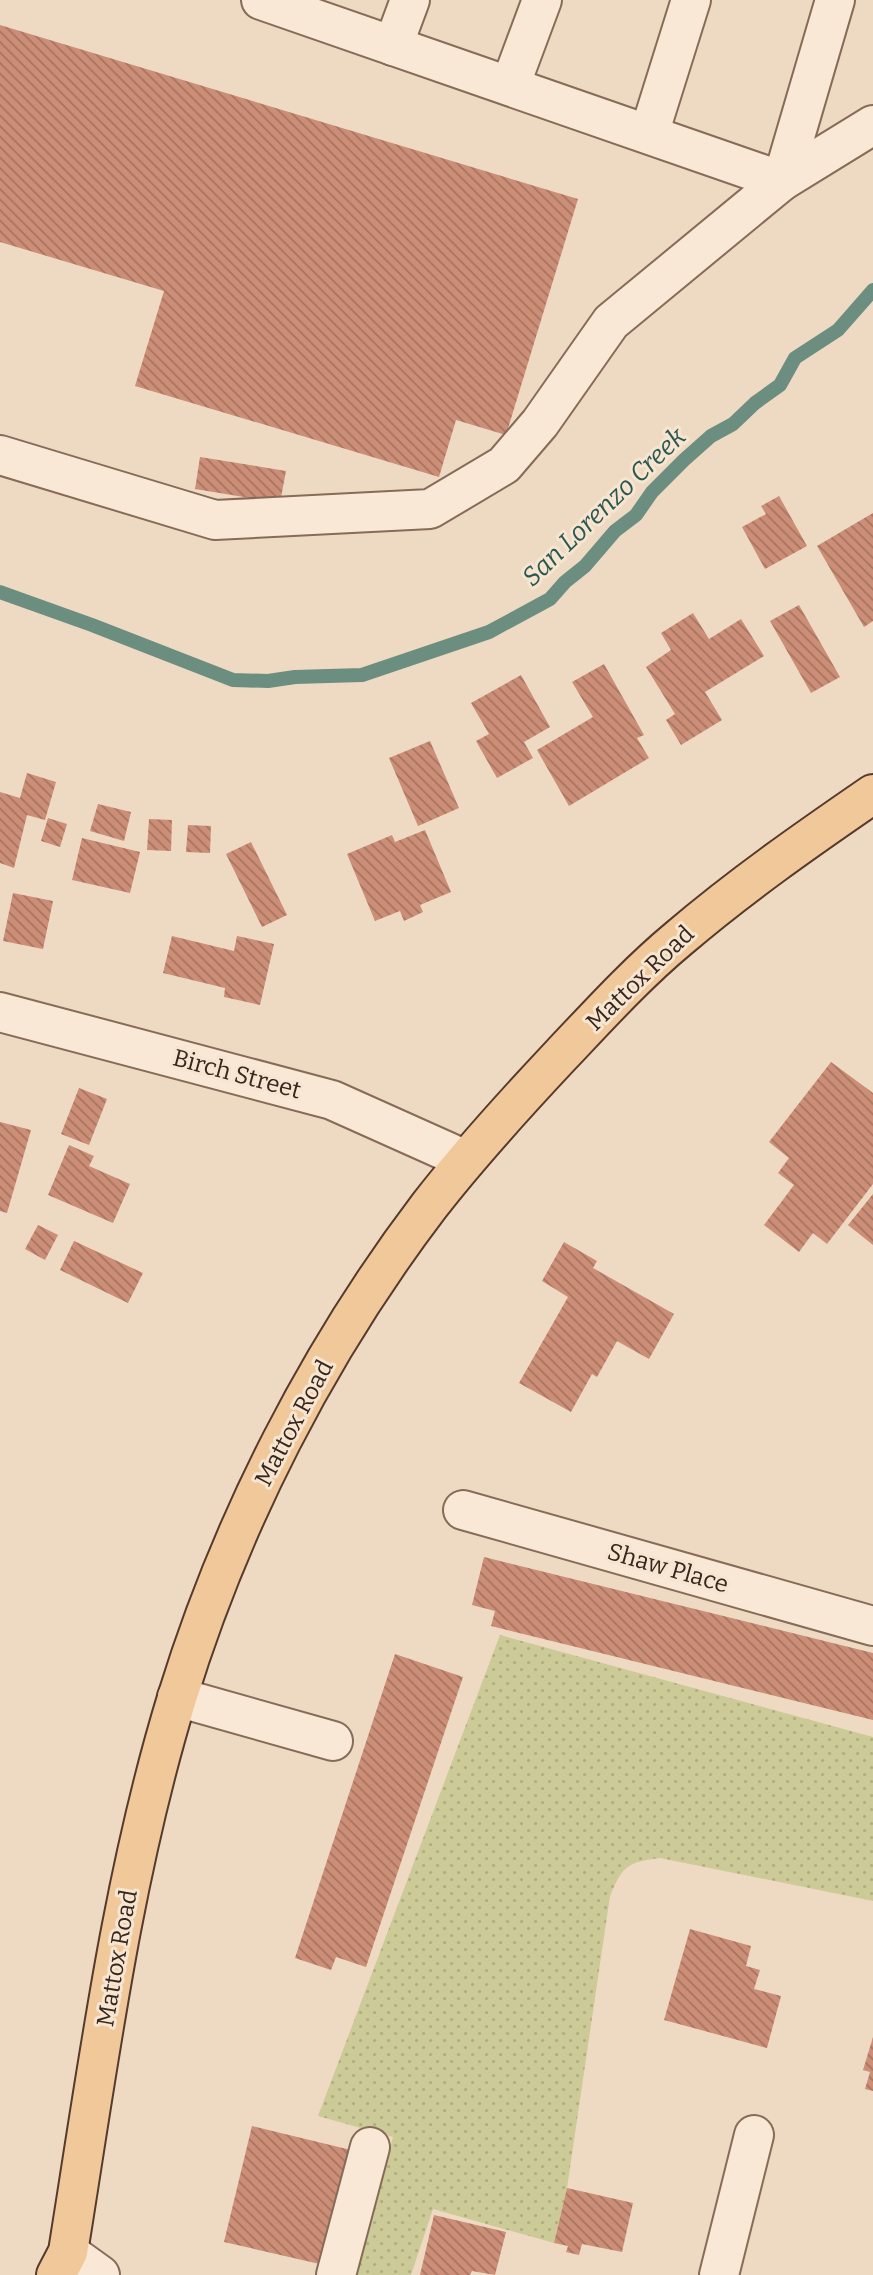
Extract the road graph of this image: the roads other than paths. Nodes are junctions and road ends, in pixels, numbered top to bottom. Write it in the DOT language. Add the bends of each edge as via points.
graph roads {
  1 [pos="410,0"];
  2 [pos="542,0"];
  3 [pos="691,0"];
  4 [pos="835,0"];
  5 [pos="278,3"];
  6 [pos="393,46"];
  7 [pos="510,86"];
  8 [pos="873,125"];
  9 [pos="649,134"];
  10 [pos="782,181"];
  11 [pos="0,455"];
  12 [pos="873,794"];
  13 [pos="0,1012"];
  14 [pos="466,1160"];
  15 [pos="463,1510"];
  16 [pos="873,1626"];
  17 [pos="177,1697"];
  18 [pos="333,1741"];
  19 [pos="754,2135"];
  20 [pos="370,2147"];
  21 [pos="67,2267"];
  22 [pos="100,2275"];
  23 [pos="336,2275"];
  24 [pos="719,2275"];
  1 -- 6 [label="street"];
  2 -- 7 [label="street"];
  3 -- 9 [label="street"];
  4 -- 10 [label="street"];
  5 -- 6 [label="street"];
  6 -- 7 [label="street"];
  7 -- 9 [label="street"];
  8 -- 10 [label="street"];
  9 -- 10 [label="street"];
  10 -- 11 [label="street" via="611,322 540,424 504,466 430,509 215,520"];
  12 -- 14 [label="main road, Mattox Road" via="780,858 674,942 573,1042"];
  13 -- 14 [label="street, Birch Street" via="332,1100"];
  14 -- 17 [label="main road, Mattox Road" via="356,1309 293,1421 240,1529"];
  15 -- 16 [label="street, Shaw Place"];
  17 -- 18 [label="street"];
  17 -- 21 [label="main road, Mattox Road" via="126,1903"];
  19 -- 24 [label="street"];
  20 -- 23 [label="street"];
  21 -- 22 [label="street"];
}
